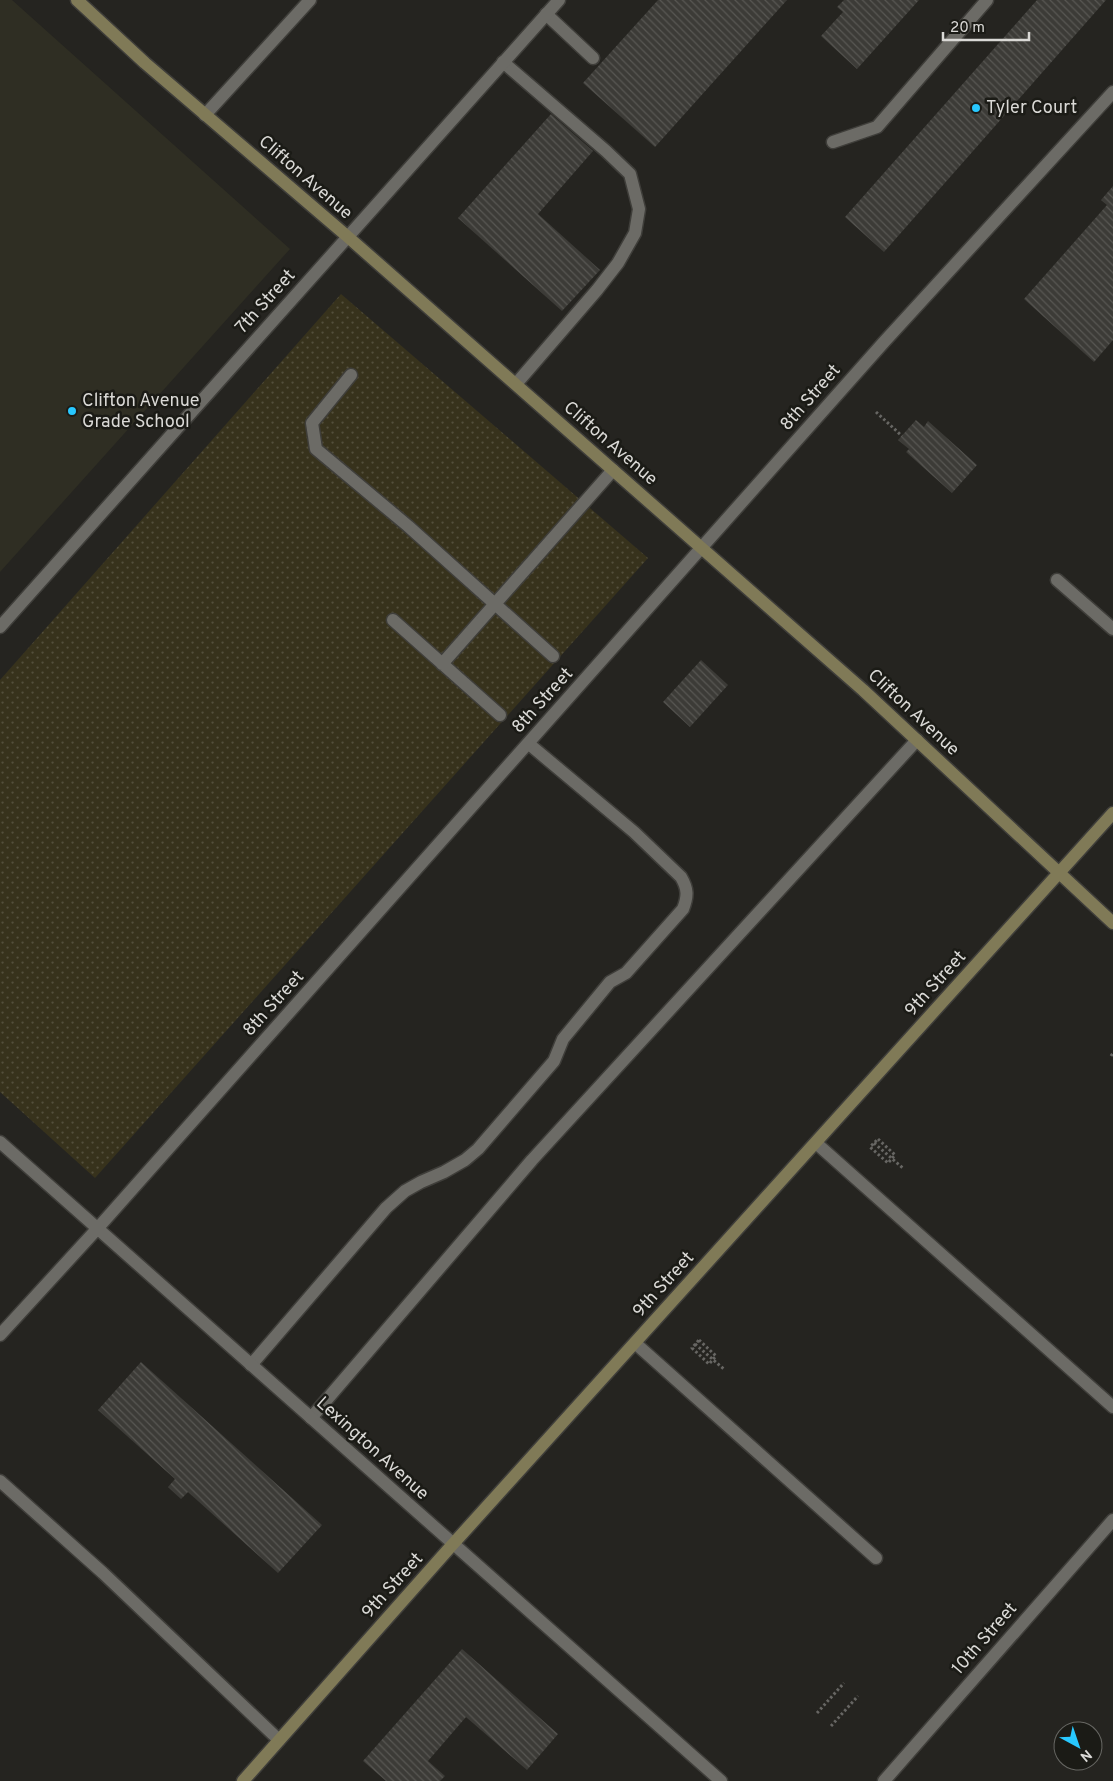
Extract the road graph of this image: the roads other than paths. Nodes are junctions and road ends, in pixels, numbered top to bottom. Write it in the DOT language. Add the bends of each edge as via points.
graph roads {
  1 [pos="77,0"];
  2 [pos="310,0"];
  3 [pos="559,0"];
  4 [pos="987,0"];
  5 [pos="546,14"];
  6 [pos="593,58"];
  7 [pos="504,62"];
  8 [pos="1113,92"];
  9 [pos="205,115"];
  10 [pos="833,142"];
  11 [pos="348,237"];
  12 [pos="351,375"];
  13 [pos="516,384"];
  14 [pos="613,470"];
  15 [pos="703,548"];
  16 [pos="1057,580"];
  17 [pos="496,604"];
  18 [pos="393,620"];
  19 [pos="0,627"];
  20 [pos="1113,629"];
  21 [pos="553,656"];
  22 [pos="442,664"];
  23 [pos="500,715"];
  24 [pos="917,740"];
  25 [pos="529,744"];
  26 [pos="1113,813"];
  27 [pos="1060,873"];
  28 [pos="1113,923"];
  29 [pos="0,1142"];
  30 [pos="816,1143"];
  31 [pos="98,1229"];
  32 [pos="0,1335"];
  33 [pos="635,1343"];
  34 [pos="251,1365"];
  35 [pos="1113,1407"];
  36 [pos="310,1418"];
  37 [pos="0,1481"];
  38 [pos="1113,1520"];
  39 [pos="453,1544"];
  40 [pos="876,1558"];
  41 [pos="279,1740"];
  42 [pos="243,1781"];
  43 [pos="721,1781"];
  44 [pos="884,1781"];
  1 -- 9 [label="street, Clifton Avenue"];
  2 -- 9 [label="street"];
  3 -- 5 [label="street, 7th Street"];
  4 -- 10 [label="street" via="877,127"];
  5 -- 6 [label="street"];
  5 -- 7 [label="street, 7th Street"];
  7 -- 11 [label="street, 7th Street"];
  7 -- 13 [label="street" via="630,174 639,209 635,233 618,263"];
  8 -- 15 [label="street, 8th Street" via="884,342"];
  9 -- 11 [label="street, Clifton Avenue"];
  11 -- 13 [label="street, Clifton Avenue"];
  11 -- 19 [label="street, 7th Street"];
  12 -- 17 [label="street" via="312,423 316,449"];
  13 -- 14 [label="street, Clifton Avenue"];
  14 -- 15 [label="street, Clifton Avenue"];
  14 -- 17 [label="street"];
  15 -- 24 [label="street, Clifton Avenue"];
  15 -- 25 [label="street, 8th Street"];
  16 -- 20 [label="street"];
  17 -- 21 [label="street"];
  17 -- 22 [label="street"];
  18 -- 22 [label="street"];
  22 -- 23 [label="street"];
  24 -- 27 [label="street, Clifton Avenue"];
  24 -- 36 [label="street" via="532,1160"];
  25 -- 31 [label="street, 8th Street"];
  25 -- 34 [label="street" via="675,870 687,886 688,897 683,909 626,973 610,982 563,1039 554,1061 478,1149 465,1160 405,1191 386,1208"];
  26 -- 27 [label="street, 9th Street"];
  27 -- 28 [label="street, Clifton Avenue"];
  27 -- 30 [label="street, 9th Street"];
  29 -- 31 [label="street, Lexington Avenue"];
  30 -- 33 [label="street, 9th Street"];
  30 -- 35 [label="street"];
  31 -- 32 [label="street, 8th Street"];
  31 -- 34 [label="street, Lexington Avenue"];
  33 -- 39 [label="street, 9th Street"];
  33 -- 40 [label="street"];
  34 -- 36 [label="street, Lexington Avenue"];
  36 -- 39 [label="street, Lexington Avenue"];
  37 -- 41 [label="street" via="103,1573"];
  38 -- 44 [label="street, 10th Street"];
  39 -- 41 [label="street, 9th Street"];
  39 -- 43 [label="street, Lexington Avenue"];
  41 -- 42 [label="street, 9th Street"];
}
